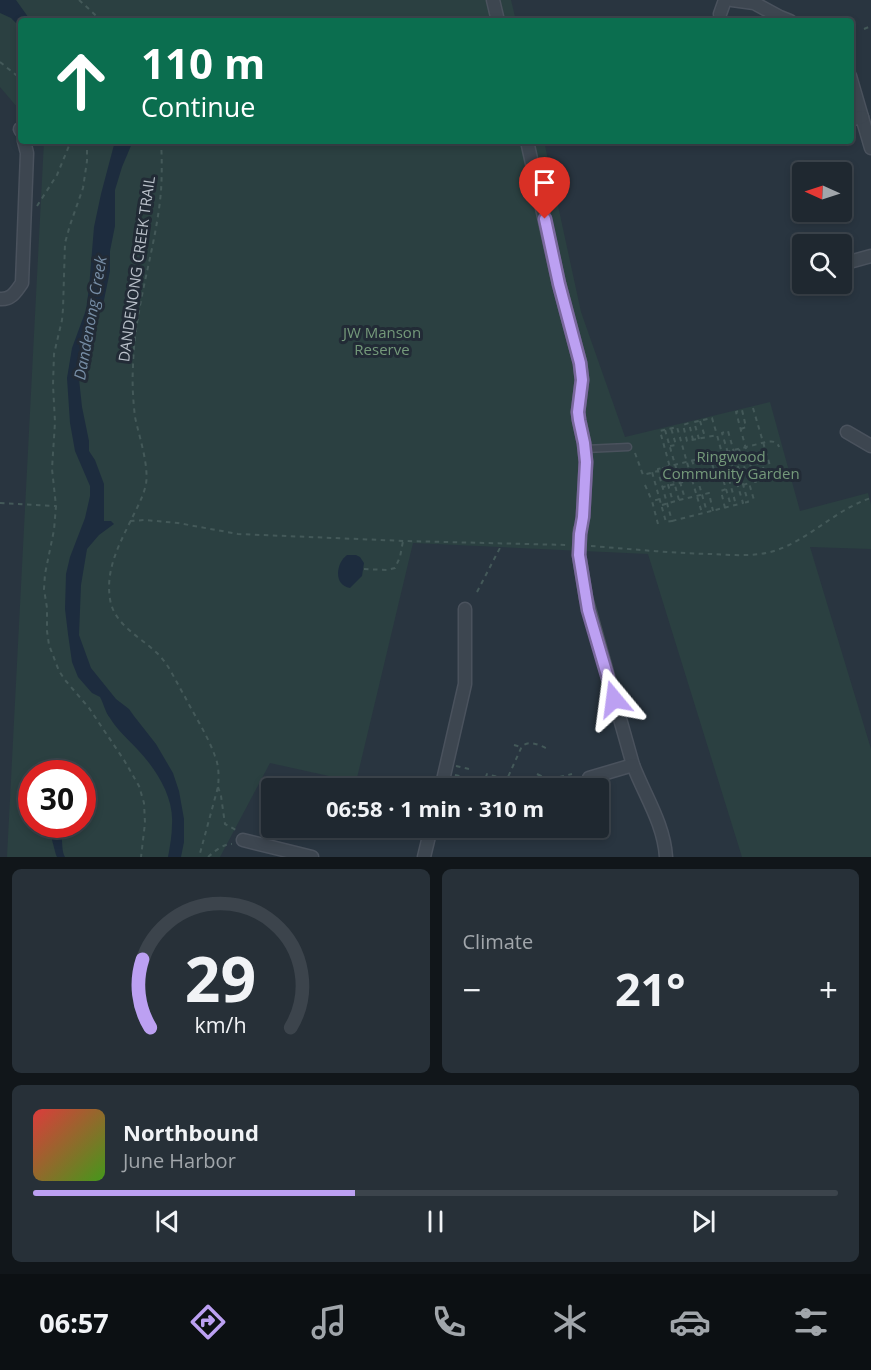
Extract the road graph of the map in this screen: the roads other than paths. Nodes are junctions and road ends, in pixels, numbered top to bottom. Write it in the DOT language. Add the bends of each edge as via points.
graph roads {
  1 [pos="493,0"];
  2 [pos="726,0"];
  3 [pos="732,0"];
  4 [pos="720,14"];
  5 [pos="497,18"];
  6 [pos="782,18"];
  7 [pos="856,119"];
  8 [pos="25,144"];
  9 [pos="528,144"];
  10 [pos="871,148"];
  11 [pos="871,256"];
  12 [pos="852,261"];
  13 [pos="2,300"];
  14 [pos="847,432"];
  15 [pos="871,446"];
  16 [pos="628,447"];
  17 [pos="585,448"];
  18 [pos="583,517"];
  19 [pos="583,530"];
  20 [pos="465,609"];
  21 [pos="633,765"];
  22 [pos="444,778"];
  23 [pos="589,778"];
  24 [pos="238,838"];
  25 [pos="429,838"];
  26 [pos="312,857"];
  27 [pos="424,857"];
  28 [pos="666,857"];
  1 -- 5 [label="street"];
  2 -- 4 [label="street"];
  3 -- 6 [label="street" via="754,3"];
  7 -- 10 [label="street"];
  8 -- 13 [label="street" via="22,283 14,295"];
  9 -- 17 [label="street" via="580,363 578,412"];
  11 -- 12 [label="street"];
  14 -- 15 [label="street"];
  16 -- 17 [label="lane"];
  17 -- 18 [label="street"];
  18 -- 19 [label="lane"];
  19 -- 21 [label="street" via="582,574 588,610"];
  20 -- 22 [label="street" via="465,684"];
  21 -- 23 [label="street"];
  21 -- 28 [label="street" via="656,816"];
  24 -- 26 [label="street"];
  25 -- 27 [label="street"];
}
